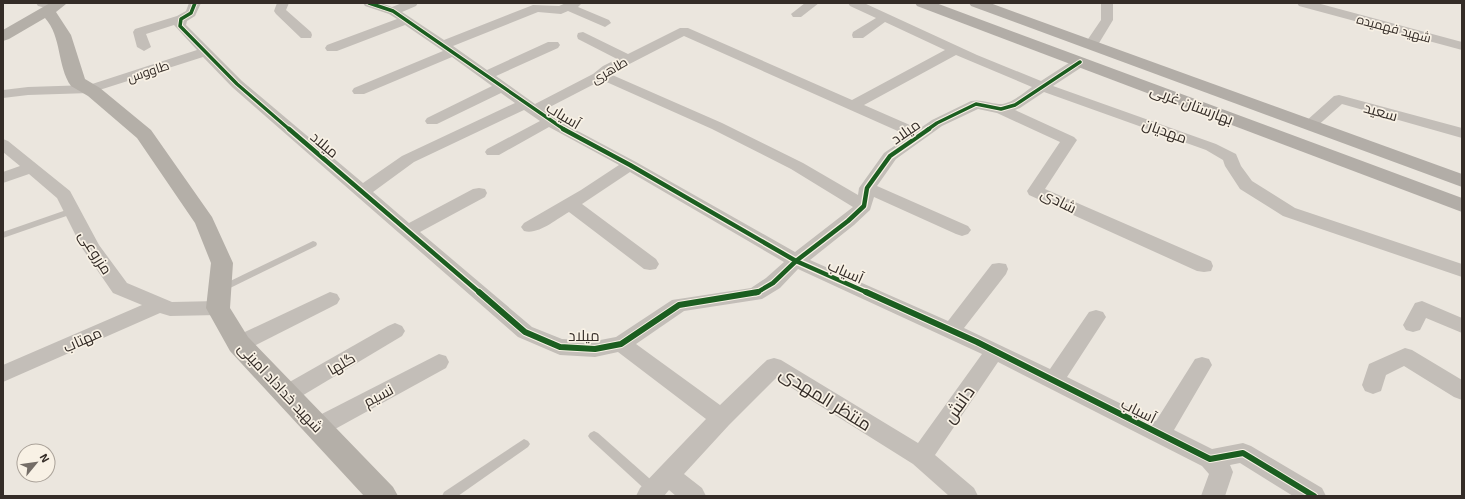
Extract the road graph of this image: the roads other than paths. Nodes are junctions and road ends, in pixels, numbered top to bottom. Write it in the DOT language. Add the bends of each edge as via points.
graph roads {
  1 [pos="195,3"];
  2 [pos="283,3"];
  3 [pos="369,3"];
  4 [pos="412,3"];
  5 [pos="813,3"];
  6 [pos="854,3"];
  7 [pos="922,3"];
  8 [pos="976,3"];
  9 [pos="1107,3"];
  10 [pos="1303,3"];
  11 [pos="572,5"];
  12 [pos="51,6"];
  13 [pos="796,14"];
  14 [pos="400,16"];
  15 [pos="885,18"];
  16 [pos="181,20"];
  17 [pos="606,24"];
  18 [pos="306,35"];
  19 [pos="858,35"];
  20 [pos="3,36"];
  21 [pos="583,36"];
  22 [pos="553,45"];
  23 [pos="1091,45"];
  24 [pos="1462,46"];
  25 [pos="144,47"];
  26 [pos="332,48"];
  27 [pos="448,48"];
  28 [pos="956,50"];
  29 [pos="205,52"];
  30 [pos="627,59"];
  31 [pos="1080,62"];
  32 [pos="601,74"];
  33 [pos="486,76"];
  34 [pos="502,87"];
  35 [pos="1043,87"];
  36 [pos="90,90"];
  37 [pos="359,90"];
  38 [pos="3,94"];
  39 [pos="852,106"];
  40 [pos="529,107"];
  41 [pos="1001,109"];
  42 [pos="432,121"];
  43 [pos="550,121"];
  44 [pos="1310,125"];
  45 [pos="1462,133"];
  46 [pos="920,135"];
  47 [pos="3,144"];
  48 [pos="493,152"];
  49 [pos="630,165"];
  50 [pos="32,167"];
  51 [pos="3,178"];
  52 [pos="1462,181"];
  53 [pos="867,188"];
  54 [pos="363,191"];
  55 [pos="479,193"];
  56 [pos="570,204"];
  57 [pos="864,206"];
  58 [pos="1462,206"];
  59 [pos="72,211"];
  60 [pos="530,227"];
  61 [pos="962,230"];
  62 [pos="407,231"];
  63 [pos="3,235"];
  64 [pos="313,244"];
  65 [pos="796,262"];
  66 [pos="650,264"];
  67 [pos="1204,266"];
  68 [pos="999,269"];
  69 [pos="1462,271"];
  70 [pos="218,299"];
  71 [pos="330,299"];
  72 [pos="160,305"];
  73 [pos="1096,317"];
  74 [pos="1413,325"];
  75 [pos="1462,326"];
  76 [pos="951,330"];
  77 [pos="396,331"];
  78 [pos="239,344"];
  79 [pos="621,344"];
  80 [pos="995,351"];
  81 [pos="439,362"];
  82 [pos="1202,365"];
  83 [pos="3,374"];
  84 [pos="1054,380"];
  85 [pos="1373,385"];
  86 [pos="1462,391"];
  87 [pos="287,394"];
  88 [pos="721,418"];
  89 [pos="318,428"];
  90 [pos="1160,434"];
  91 [pos="594,436"];
  92 [pos="524,444"];
  93 [pos="921,457"];
  94 [pos="1210,459"];
  95 [pos="656,487"];
  96 [pos="384,496"];
  97 [pos="448,496"];
  98 [pos="694,496"];
  99 [pos="966,496"];
  100 [pos="1213,496"];
  101 [pos="1314,496"];
  1 -- 16 [label="street" via="191,13"];
  2 -- 18 [label="street" via="280,11"];
  3 -- 14 [label="street, آسیاب"];
  4 -- 14 [label="street"];
  5 -- 13 [label="street"];
  6 -- 15 [label="street, مهدیان"];
  7 -- 31 [label="main road, بهارستان غربی"];
  8 -- 23 [label="main road, بهارستان غربی"];
  9 -- 23 [label="street" via="1107,20"];
  10 -- 24 [label="street, شهید فهمیده"];
  11 -- 17 [label="street"];
  11 -- 27 [label="street" via="561,10 537,8"];
  12 -- 20 [label="street"];
  12 -- 36 [label="street" via="63,31 77,82"];
  14 -- 26 [label="street"];
  14 -- 27 [label="street, آسیاب"];
  15 -- 19 [label="street"];
  15 -- 28 [label="street, مهدیان"];
  16 -- 25 [label="street" via="139,32"];
  16 -- 29 [label="street, میلاد" via="180,26"];
  21 -- 30 [label="street"];
  22 -- 33 [label="street"];
  23 -- 44 [label="main road, بهارستان غربی"];
  27 -- 33 [label="street, آسیاب"];
  27 -- 37 [label="street"];
  28 -- 35 [label="street, مهدیان"];
  28 -- 39 [label="street"];
  29 -- 36 [label="street, طاووس"];
  29 -- 54 [label="street, میلاد" via="236,84"];
  30 -- 32 [label="street, طاهری"];
  30 -- 39 [label="street, طاهری" via="684,31"];
  31 -- 35 [label="street"];
  31 -- 58 [label="main road, بهارستان غربی"];
  32 -- 40 [label="street, طاهری"];
  32 -- 57 [label="street" via="717,126 797,166"];
  33 -- 34 [label="street, آسیاب"];
  34 -- 40 [label="street, آسیاب"];
  34 -- 42 [label="street"];
  35 -- 41 [label="street" via="1015,105"];
  35 -- 69 [label="street, مهدیان" via="1211,147 1230,157 1246,185 1289,212"];
  36 -- 38 [label="street, طاووس" via="28,90"];
  36 -- 70 [label="street" via="144,134 205,222 222,263"];
  39 -- 46 [label="street"];
  40 -- 43 [label="street, آسیاب"];
  40 -- 54 [label="street, طاهری" via="408,159"];
  41 -- 46 [label="street, میلاد" via="976,104 937,123"];
  41 -- 67 [label="street, شادی" via="1069,140 1035,191"];
  43 -- 48 [label="street"];
  43 -- 49 [label="street, آسیاب"];
  44 -- 45 [label="street, سعید" via="1339,99"];
  44 -- 52 [label="main road, بهارستان غربی"];
  46 -- 53 [label="street, میلاد" via="890,156"];
  47 -- 50 [label="street, مزروعی"];
  49 -- 56 [label="street"];
  49 -- 65 [label="street, آسیاب"];
  50 -- 51 [label="street"];
  50 -- 59 [label="street, مزروعی" via="64,195"];
  53 -- 57 [label="street, میلاد"];
  53 -- 61 [label="street"];
  54 -- 62 [label="street, میلاد"];
  55 -- 62 [label="street"];
  56 -- 60 [label="street"];
  56 -- 66 [label="street"];
  57 -- 65 [label="street, میلاد"];
  59 -- 63 [label="lane"];
  59 -- 72 [label="street, مزروعی" via="91,248 120,288"];
  62 -- 79 [label="street, میلاد" via="525,332 560,347 596,349"];
  64 -- 70 [label="lane"];
  65 -- 76 [label="street, آسیاب"];
  65 -- 79 [label="street, میلاد" via="773,283 755,294 679,305"];
  68 -- 76 [label="street"];
  70 -- 72 [label="street, مزروعی" via="170,309"];
  70 -- 78 [label="street, شهید خداداد امینی"];
  71 -- 78 [label="street"];
  72 -- 83 [label="street, مهتاب"];
  73 -- 84 [label="street"];
  74 -- 75 [label="street" via="1422,308"];
  76 -- 80 [label="street, آسیاب"];
  77 -- 87 [label="street, گلها"];
  78 -- 87 [label="street, شهید خداداد امینی"];
  79 -- 88 [label="street"];
  80 -- 84 [label="street, آسیاب"];
  80 -- 93 [label="street, دانش"];
  81 -- 89 [label="street, نسیم"];
  82 -- 90 [label="street"];
  84 -- 90 [label="street, آسیاب"];
  85 -- 86 [label="street" via="1376,370 1405,356"];
  87 -- 89 [label="street, شهید خداداد امینی"];
  88 -- 93 [label="street, منتظر المهدی" via="774,366"];
  88 -- 95 [label="street, منتظر المهدی"];
  89 -- 96 [label="street, شهید خداداد امینی"];
  90 -- 94 [label="street, آسیاب"];
  91 -- 95 [label="lane"];
  92 -- 97 [label="lane"];
  93 -- 99 [label="street, منتظر المهدی"];
  94 -- 100 [label="street" via="1221,472"];
  94 -- 101 [label="street" via="1243,453"];
  95 -- 98 [label="street"];
}
